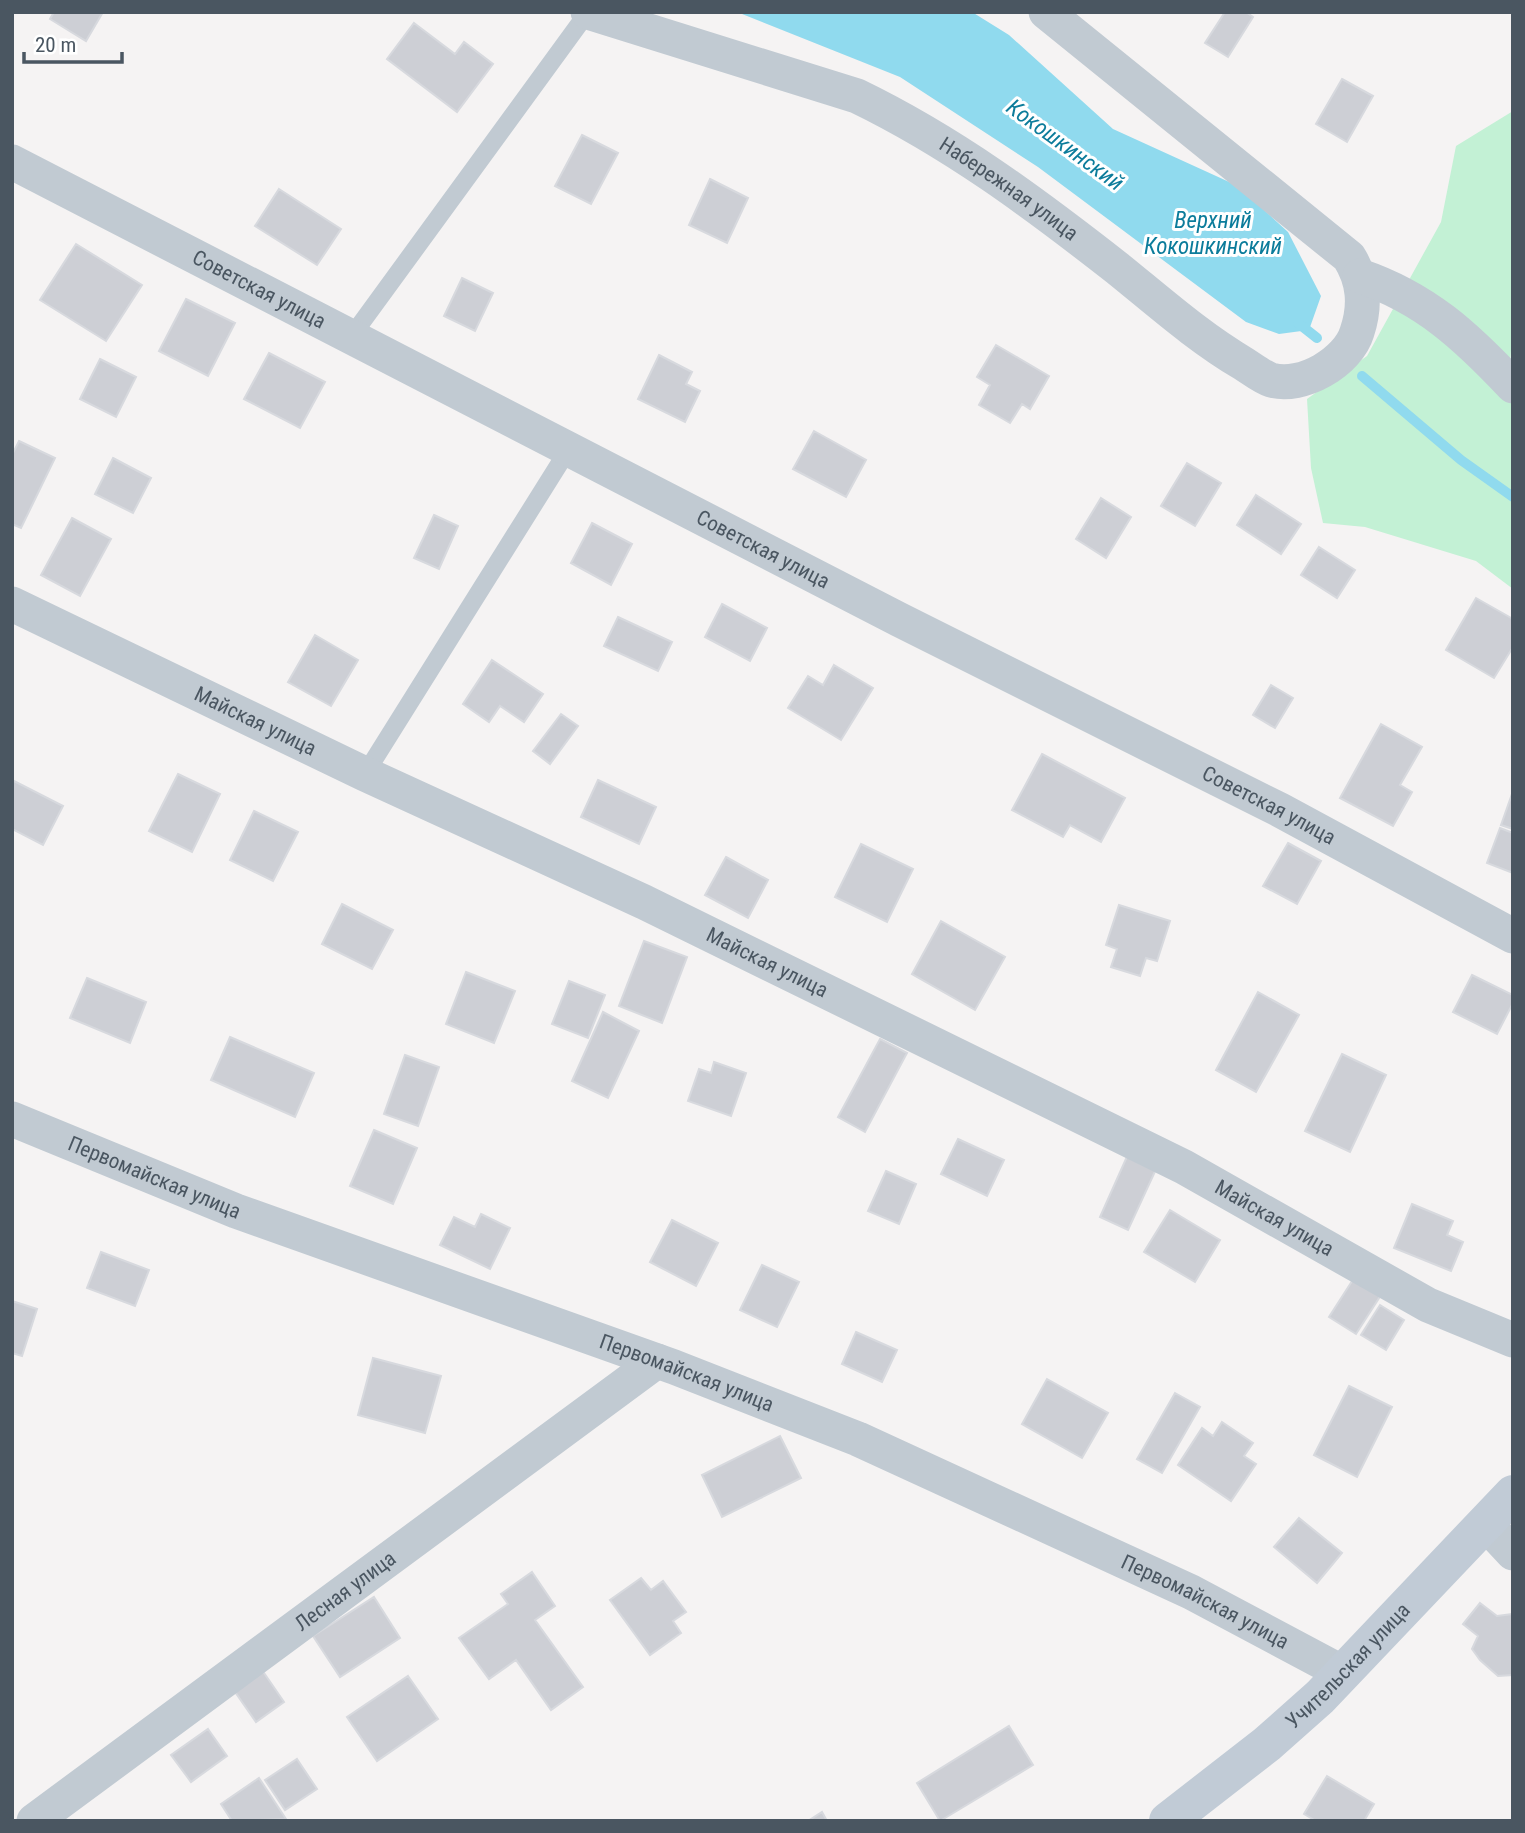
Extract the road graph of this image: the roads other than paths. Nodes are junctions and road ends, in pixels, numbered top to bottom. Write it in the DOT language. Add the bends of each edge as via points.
graph roads {
  1 [pos="588,12"];
  2 [pos="1046,12"];
  3 [pos="12,162"];
  4 [pos="1361,289"];
  5 [pos="351,337"];
  6 [pos="1513,386"];
  7 [pos="568,450"];
  8 [pos="12,604"];
  9 [pos="365,774"];
  10 [pos="1513,936"];
  11 [pos="12,1119"];
  12 [pos="1513,1340"];
  13 [pos="657,1361"];
  14 [pos="1513,1494"];
  15 [pos="1485,1523"];
  16 [pos="1513,1553"];
  17 [pos="1343,1673"];
  18 [pos="34,1821"];
  19 [pos="1168,1821"];
  1 -- 4 [label="street, Набережная улица" via="845,92 892,113 1031,201 1224,352 1270,380 1301,379 1334,363 1356,336"];
  1 -- 5 [label="lane"];
  2 -- 4 [label="street" via="1349,257"];
  3 -- 5 [label="street, Советская улица"];
  4 -- 6 [label="street" via="1390,286 1429,308"];
  5 -- 7 [label="street, Советская улица"];
  7 -- 9 [label="lane"];
  7 -- 10 [label="street, Советская улица" via="1268,804"];
  8 -- 9 [label="street, Майская улица"];
  9 -- 12 [label="street, Майская улица" via="644,902 1184,1167 1428,1305"];
  11 -- 13 [label="street, Первомайская улица" via="236,1212"];
  13 -- 17 [label="street, Первомайская улица" via="859,1438 1191,1592"];
  13 -- 18 [label="street, Лесная улица"];
  14 -- 15 [label="street, Учительская улица"];
  15 -- 16 [label="street"];
  15 -- 17 [label="street, Учительская улица"];
  17 -- 19 [label="street, Учительская улица" via="1282,1731"];
}
